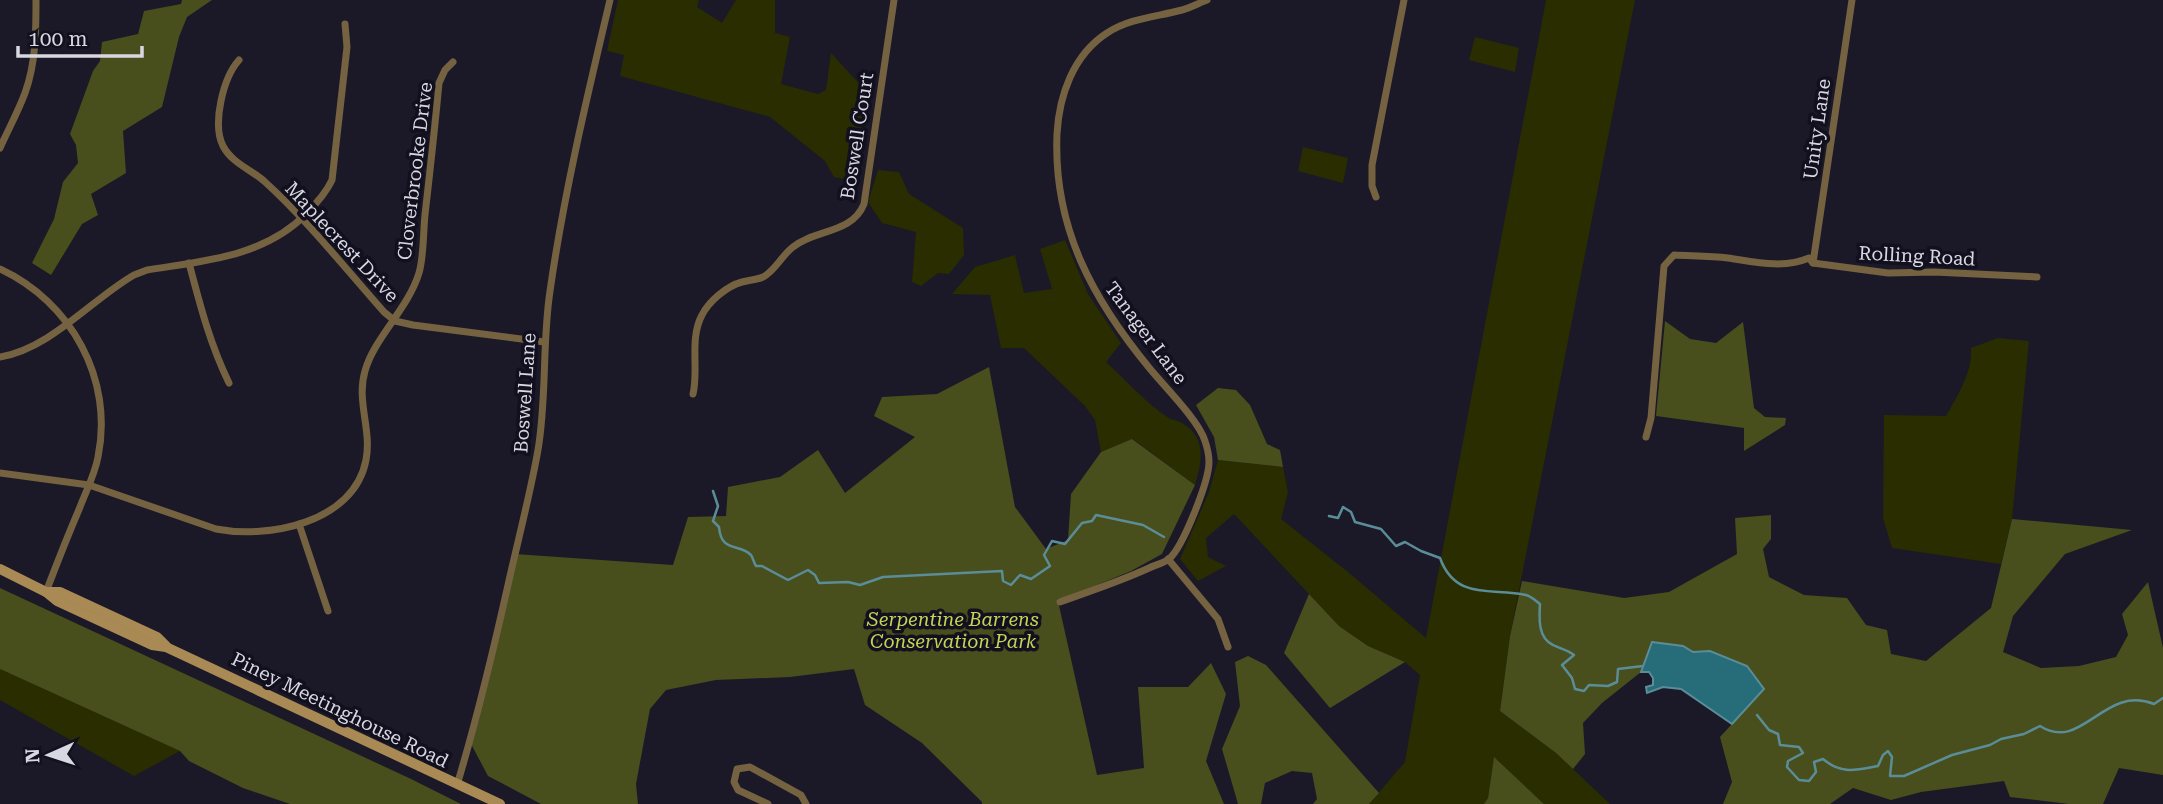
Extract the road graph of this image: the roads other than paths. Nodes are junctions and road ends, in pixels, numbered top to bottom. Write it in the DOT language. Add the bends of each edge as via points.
graph roads {
  1 [pos="36,0"];
  2 [pos="610,0"];
  3 [pos="894,0"];
  4 [pos="1207,0"];
  5 [pos="1404,0"];
  6 [pos="1852,0"];
  7 [pos="345,24"];
  8 [pos="239,60"];
  9 [pos="453,62"];
  10 [pos="0,148"];
  11 [pos="1377,197"];
  12 [pos="301,219"];
  13 [pos="189,263"];
  14 [pos="1813,263"];
  15 [pos="0,269"];
  16 [pos="2037,277"];
  17 [pos="395,321"];
  18 [pos="68,323"];
  19 [pos="544,342"];
  20 [pos="0,357"];
  21 [pos="229,383"];
  22 [pos="693,394"];
  23 [pos="1646,437"];
  24 [pos="0,473"];
  25 [pos="89,485"];
  26 [pos="299,524"];
  27 [pos="1168,559"];
  28 [pos="0,569"];
  29 [pos="46,592"];
  30 [pos="1060,602"];
  31 [pos="328,611"];
  32 [pos="1227,647"];
  33 [pos="457,785"];
  34 [pos="500,804"];
  35 [pos="768,804"];
  36 [pos="806,804"];
  1 -- 10 [label="street" via="32,69"];
  2 -- 19 [label="street, Boswell Lane" via="569,176"];
  3 -- 22 [label="street, Boswell Court" via="861,211 849,223 793,246 765,276 733,285 716,298 703,313 696,334"];
  4 -- 27 [label="street, Tanager Lane" via="1184,10 1141,17 1107,33 1077,65 1058,116 1060,188 1085,273 1128,343 1205,440 1206,481 1186,531"];
  5 -- 11 [label="street" via="1372,165"];
  6 -- 14 [label="street, Unity Lane"];
  7 -- 12 [label="street" via="347,47 332,180"];
  8 -- 12 [label="street, Maplecrest Drive" via="226,80 220,139 228,154 262,179"];
  9 -- 17 [label="street, Cloverbrooke Drive" via="439,83 419,273"];
  12 -- 13 [label="street" via="258,247"];
  12 -- 17 [label="street, Maplecrest Drive"];
  13 -- 18 [label="street" via="134,275"];
  13 -- 21 [label="street" via="204,323"];
  14 -- 16 [label="street, Rolling Road" via="1888,274"];
  14 -- 23 [label="street, Rolling Road" via="1808,258 1796,264 1674,255 1666,262"];
  15 -- 18 [label="street" via="39,293"];
  17 -- 19 [label="street, Maplecrest Drive"];
  17 -- 26 [label="street, Cloverbrooke Drive" via="365,370 361,404 367,446 361,475 333,507"];
  18 -- 20 [label="street" via="22,352"];
  18 -- 25 [label="street" via="88,358 100,405 98,459"];
  19 -- 33 [label="street, Boswell Lane" via="538,450"];
  24 -- 25 [label="street, Cloverbrooke Drive"];
  25 -- 26 [label="street, Cloverbrooke Drive" via="216,530 254,533"];
  25 -- 29 [label="street"];
  26 -- 31 [label="street"];
  27 -- 30 [label="street"];
  27 -- 32 [label="street" via="1218,619"];
  28 -- 29 [label="main road, Piney Meetinghouse Road"];
  29 -- 33 [label="main road, Piney Meetinghouse Road" via="60,592 157,637 166,647"];
  33 -- 34 [label="main road, Piney Meetinghouse Road"];
  35 -- 36 [label="street" via="738,790 733,777 737,769 750,766 802,795"];
}
